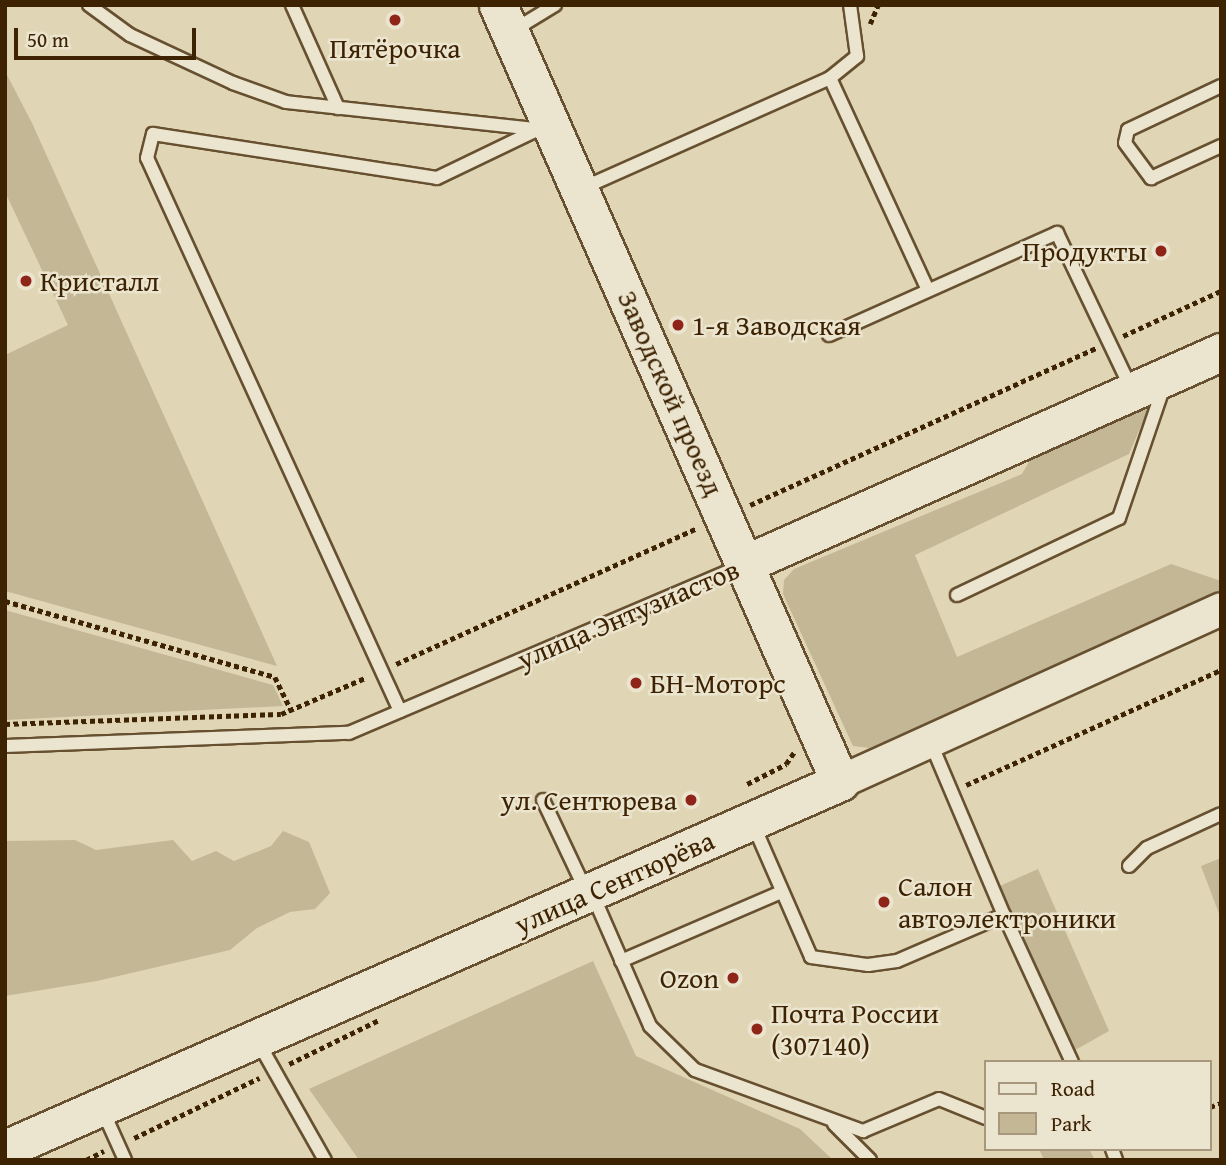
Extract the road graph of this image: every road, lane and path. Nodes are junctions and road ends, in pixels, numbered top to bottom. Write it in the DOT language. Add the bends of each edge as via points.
graph roads {
  1 [pos="89,5"];
  2 [pos="292,5"];
  3 [pos="555,5"];
  4 [pos="850,5"];
  5 [pos="504,19"];
  6 [pos="830,78"];
  7 [pos="1221,86"];
  8 [pos="338,108"];
  9 [pos="544,126"];
  10 [pos="1221,146"];
  11 [pos="580,189"];
  12 [pos="927,288"];
  13 [pos="1221,291"];
  14 [pos="829,335"];
  15 [pos="1109,342"];
  16 [pos="1221,352"];
  17 [pos="1167,376"];
  18 [pos="1133,392"];
  19 [pos="725,516"];
  20 [pos="747,563"];
  21 [pos="957,595"];
  22 [pos="5,601"];
  23 [pos="1221,610"];
  24 [pos="1221,670"];
  25 [pos="383,671"];
  26 [pos="291,710"];
  27 [pos="400,711"];
  28 [pos="5,724"];
  29 [pos="930,740"];
  30 [pos="5,746"];
  31 [pos="840,782"];
  32 [pos="952,791"];
  33 [pos="542,800"];
  34 [pos="1221,814"];
  35 [pos="751,821"];
  36 [pos="1129,866"];
  37 [pos="589,893"];
  38 [pos="779,893"];
  39 [pos="1004,915"];
  40 [pos="621,961"];
  41 [pos="256,1037"];
  42 [pos="1071,1060"];
  43 [pos="101,1106"];
  44 [pos="984,1117"];
  45 [pos="828,1119"];
  46 [pos="5,1149"];
  47 [pos="125,1160"];
  48 [pos="325,1160"];
  49 [pos="870,1160"];
  1 -- 8 [label="lane" via="130,35 233,83 286,102"];
  2 -- 8 [label="lane"];
  3 -- 5 [label="lane"];
  4 -- 6 [label="lane" via="857,56"];
  5 -- 9 [label="main road, Заводской проезд"];
  6 -- 11 [label="lane"];
  6 -- 12 [label="lane"];
  7 -- 10 [label="lane" via="1128,130 1125,143 1151,178"];
  8 -- 9 [label="lane"];
  9 -- 11 [label="main road, Заводской проезд"];
  9 -- 25 [label="lane" via="437,178 153,134 147,158"];
  11 -- 19 [label="main road, Заводской проезд"];
  12 -- 14 [label="lane"];
  12 -- 15 [label="lane" via="1057,233"];
  13 -- 15 [label="path"];
  15 -- 18 [label="lane"];
  15 -- 19 [label="path"];
  16 -- 17 [label="main road, улица Энтузиастов"];
  17 -- 18 [label="main road, улица Энтузиастов"];
  17 -- 21 [label="lane" via="1119,518"];
  18 -- 20 [label="main road, улица Энтузиастов"];
  19 -- 20 [label="main road, Заводской проезд"];
  19 -- 25 [label="path"];
  20 -- 27 [label="lane, улица Энтузиастов"];
  20 -- 31 [label="main road, Заводской проезд"];
  22 -- 26 [label="path" via="275,677"];
  23 -- 29 [label="street, улица Сентюрёва"];
  24 -- 32 [label="path"];
  25 -- 26 [label="path"];
  25 -- 27 [label="lane"];
  26 -- 28 [label="path" via="281,714"];
  27 -- 30 [label="lane, улица Энтузиастов" via="349,733 304,737"];
  29 -- 31 [label="street, улица Сентюрёва"];
  29 -- 32 [label="lane"];
  31 -- 35 [label="main road, улица Сентюрёва"];
  32 -- 39 [label="lane"];
  33 -- 37 [label="lane"];
  34 -- 36 [label="lane" via="1146,848"];
  35 -- 37 [label="main road, улица Сентюрёва"];
  35 -- 38 [label="lane"];
  37 -- 40 [label="lane"];
  37 -- 41 [label="main road, улица Сентюрёва"];
  38 -- 39 [label="lane" via="811,957 868,965 897,961"];
  38 -- 40 [label="lane"];
  39 -- 42 [label="lane"];
  40 -- 45 [label="lane" via="650,1026 695,1070"];
  41 -- 43 [label="main road, улица Сентюрёва"];
  41 -- 48 [label="lane"];
  43 -- 46 [label="main road, улица Сентюрёва"];
  43 -- 47 [label="lane"];
  44 -- 45 [label="lane" via="939,1099 863,1131"];
  45 -- 49 [label="lane"];
}
